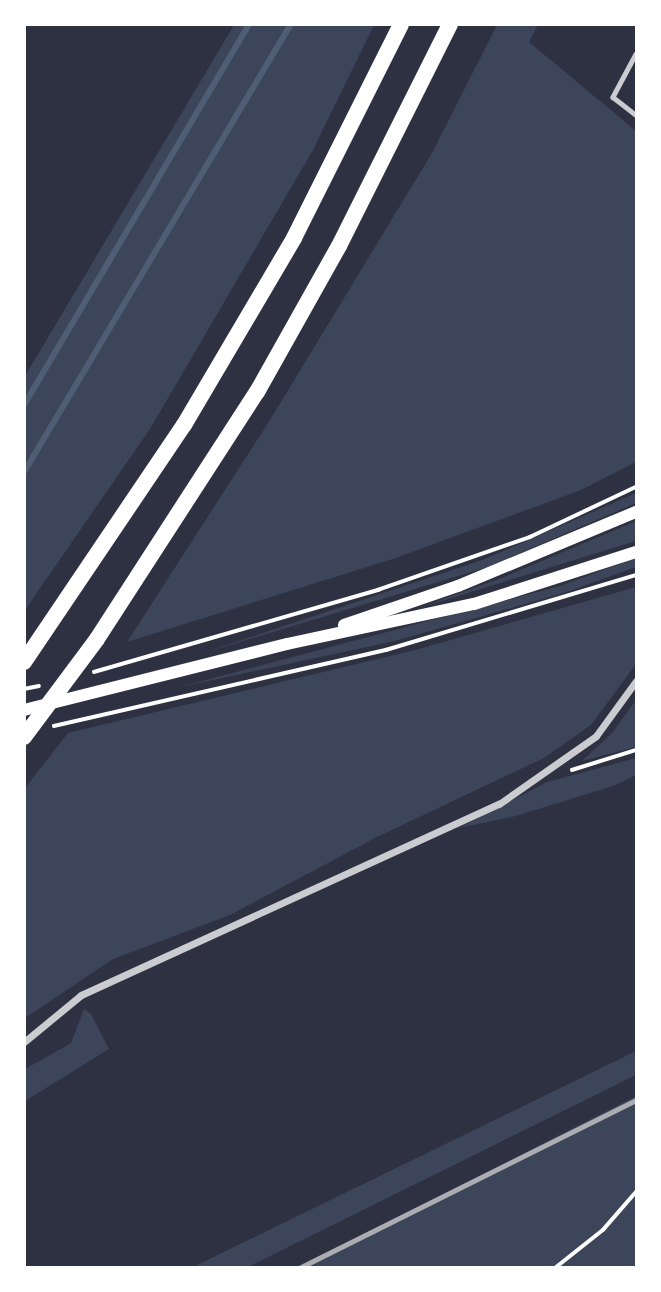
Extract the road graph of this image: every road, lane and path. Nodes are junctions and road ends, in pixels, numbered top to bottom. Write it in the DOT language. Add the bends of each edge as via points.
graph roads {
  1 [pos="401,24"];
  2 [pos="450,24"];
  3 [pos="636,54"];
  4 [pos="636,115"];
  5 [pos="636,488"];
  6 [pos="636,512"];
  7 [pos="636,552"];
  8 [pos="636,575"];
  9 [pos="287,644"];
  10 [pos="155,657"];
  11 [pos="24,662"];
  12 [pos="636,681"];
  13 [pos="24,710"];
  14 [pos="51,727"];
  15 [pos="24,737"];
  16 [pos="636,750"];
  17 [pos="557,767"];
  18 [pos="24,1042"];
  19 [pos="636,1192"];
  20 [pos="555,1268"];
  1 -- 11 [label="highway" via="293,238 184,425"];
  2 -- 15 [label="highway" via="358,211 257,392 97,639"];
  3 -- 4 [label="lane" via="613,97"];
  5 -- 10 [label="path" via="481,555"];
  6 -- 9 [label="main road" via="458,586"];
  7 -- 9 [label="main road" via="474,604"];
  8 -- 14 [label="path" via="386,650"];
  9 -- 13 [label="main road"];
  12 -- 17 [label="street" via="596,736"];
  16 -- 17 [label="path" via="575,770"];
  17 -- 18 [label="street" via="499,804 81,995"];
  19 -- 20 [label="path" via="603,1230"];
}
